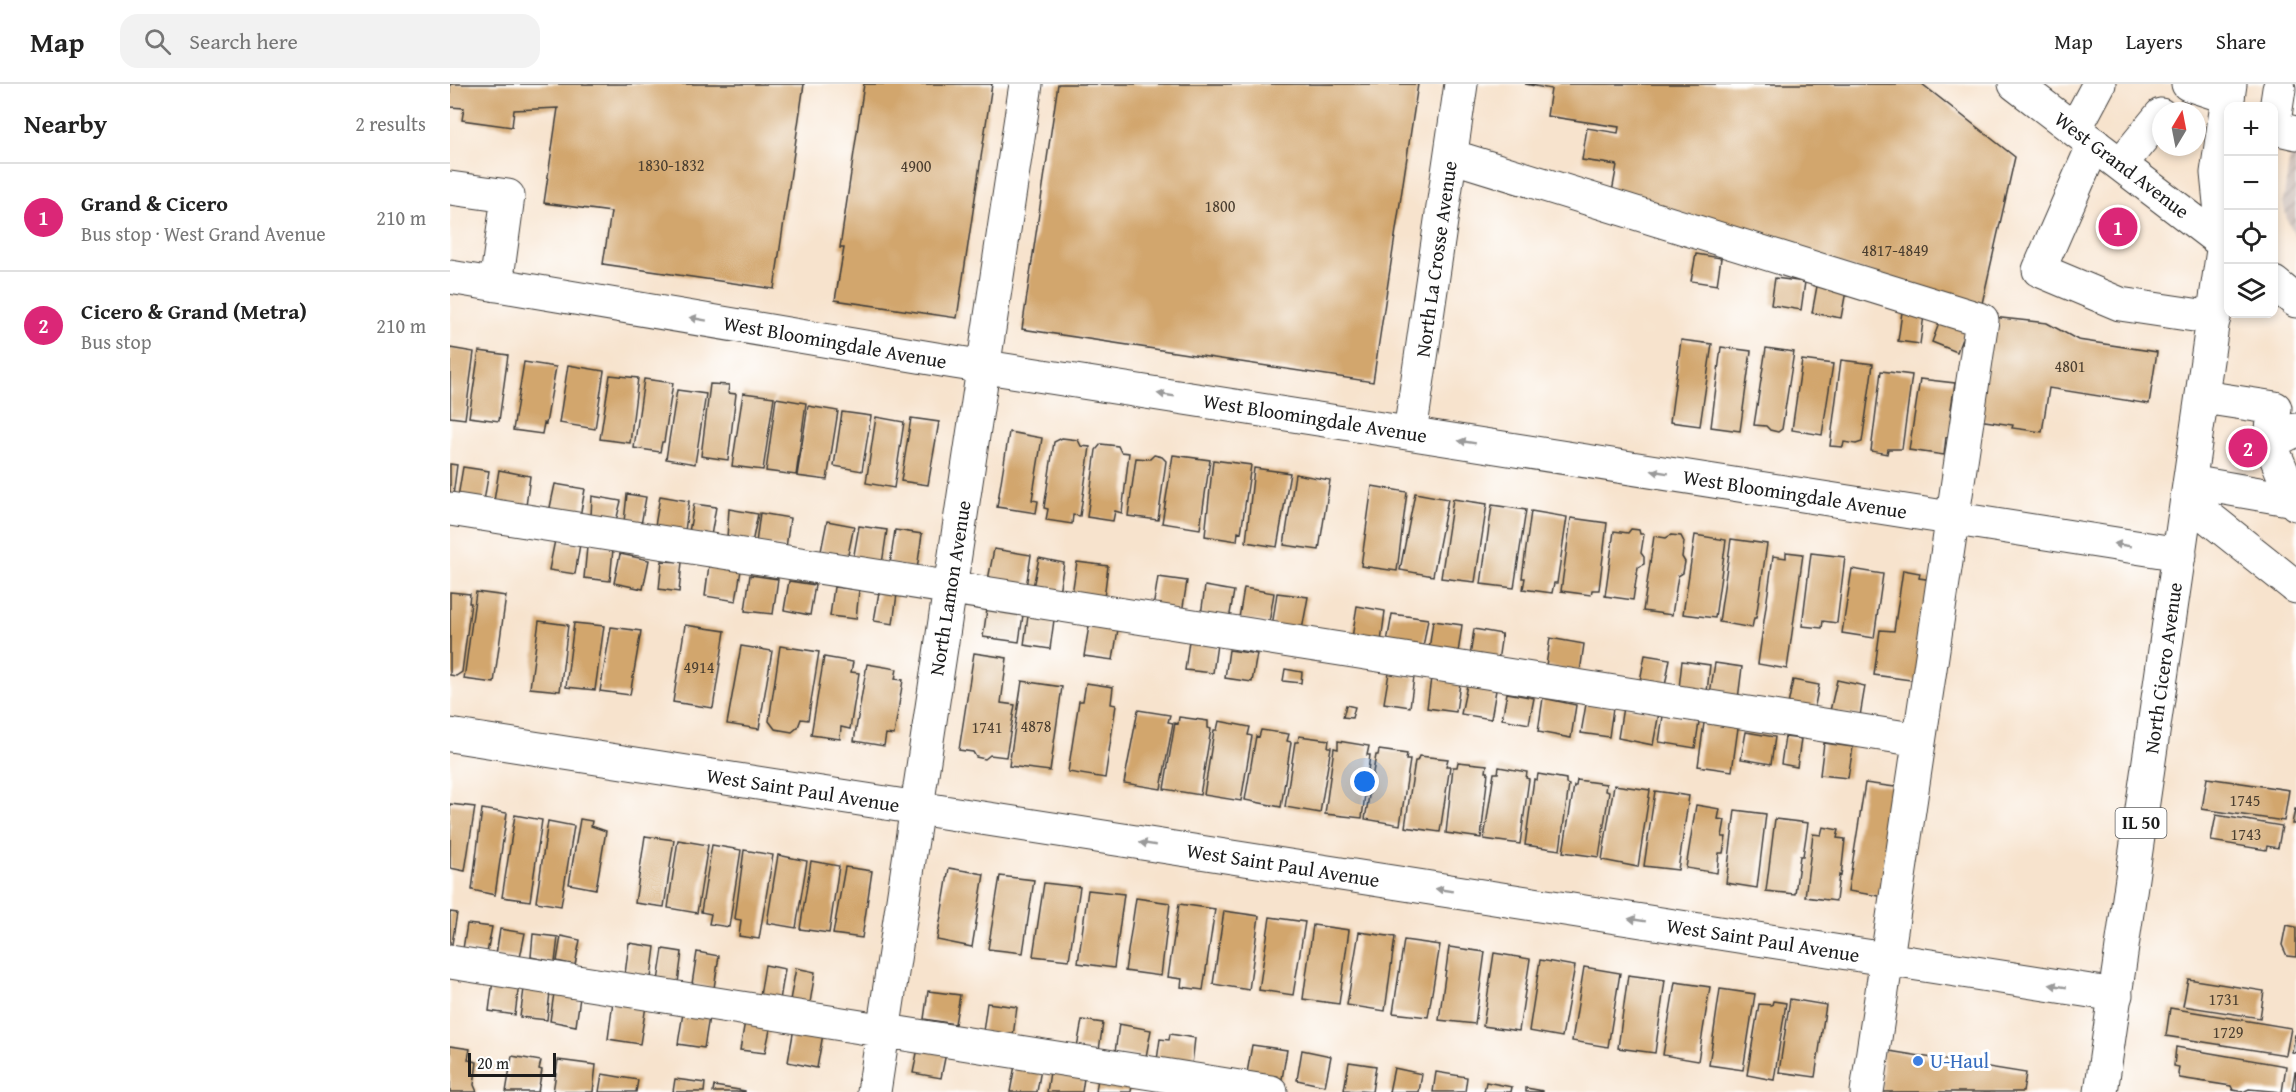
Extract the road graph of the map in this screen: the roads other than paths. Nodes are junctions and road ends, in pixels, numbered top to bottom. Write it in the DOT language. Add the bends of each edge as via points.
graph roads {
  1 [pos="1026,84"];
  2 [pos="1461,84"];
  3 [pos="2015,84"];
  4 [pos="2098,84"];
  5 [pos="2170,84"];
  6 [pos="2188,84"];
  7 [pos="2279,89"];
  8 [pos="2229,91"];
  9 [pos="2166,102"];
  10 [pos="2277,102"];
  11 [pos="2152,126"];
  12 [pos="2278,129"];
  13 [pos="2296,133"];
  14 [pos="2084,136"];
  15 [pos="1451,156"];
  16 [pos="2121,165"];
  17 [pos="450,188"];
  18 [pos="2224,222"];
  19 [pos="2224,241"];
  20 [pos="2224,260"];
  21 [pos="450,277"];
  22 [pos="496,285"];
  23 [pos="2278,286"];
  24 [pos="2296,301"];
  25 [pos="2214,318"];
  26 [pos="983,367"];
  27 [pos="2203,397"];
  28 [pos="1410,433"];
  29 [pos="2286,451"];
  30 [pos="2189,492"];
  31 [pos="2295,501"];
  32 [pos="450,508"];
  33 [pos="1952,518"];
  34 [pos="2180,554"];
  35 [pos="951,587"];
  36 [pos="2296,587"];
  37 [pos="450,735"];
  38 [pos="1919,740"];
  39 [pos="917,808"];
  40 [pos="1887,960"];
  41 [pos="450,962"];
  42 [pos="2116,995"];
  43 [pos="883,1031"];
  44 [pos="874,1092"];
  45 [pos="1271,1092"];
  46 [pos="1867,1092"];
  47 [pos="2101,1092"];
  1 -- 26 [label="street, North Lamon Avenue"];
  2 -- 15 [label="street, North La Crosse Avenue"];
  3 -- 14 [label="street, West Grand Avenue"];
  4 -- 14 [label="street"];
  5 -- 9 [label="street"];
  6 -- 8 [label="street"];
  7 -- 10 [label="street"];
  8 -- 18 [label="street, North Cicero Avenue / IL 50" via="2217,173"];
  11 -- 16 [label="street"];
  12 -- 13 [label="street"];
  14 -- 16 [label="street, West Grand Avenue"];
  14 -- 25 [label="street" via="2039,270 2120,304"];
  15 -- 28 [label="street, North La Crosse Avenue"];
  15 -- 33 [label="street" via="1982,320"];
  16 -- 19 [label="street, West Grand Avenue"];
  17 -- 22 [label="street" via="508,196"];
  20 -- 25 [label="street, North Cicero Avenue / IL 50"];
  21 -- 22 [label="street, West Bloomingdale Avenue"];
  26 -- 22 [label="street, West Bloomingdale Avenue, one-way"];
  23 -- 24 [label="street"];
  25 -- 27 [label="street, North Cicero Avenue / IL 50"];
  28 -- 26 [label="street, West Bloomingdale Avenue, one-way"];
  26 -- 35 [label="street, North Lamon Avenue"];
  27 -- 29 [label="street" via="2275,408"];
  27 -- 30 [label="street, North Cicero Avenue / IL 50"];
  33 -- 28 [label="street, West Bloomingdale Avenue, one-way"];
  29 -- 31 [label="street"];
  30 -- 31 [label="street"];
  30 -- 34 [label="street, North Cicero Avenue / IL 50"];
  30 -- 36 [label="street"];
  32 -- 35 [label="street"];
  34 -- 33 [label="street, West Bloomingdale Avenue, one-way"];
  33 -- 38 [label="street"];
  34 -- 42 [label="street, North Cicero Avenue / IL 50"];
  35 -- 38 [label="street"];
  35 -- 39 [label="street, North Lamon Avenue"];
  37 -- 39 [label="street, West Saint Paul Avenue"];
  38 -- 40 [label="street"];
  40 -- 39 [label="street, West Saint Paul Avenue, one-way"];
  39 -- 43 [label="street, North Lamon Avenue"];
  42 -- 40 [label="street, West Saint Paul Avenue, one-way"];
  40 -- 46 [label="street"];
  41 -- 43 [label="street"];
  42 -- 47 [label="street, North Cicero Avenue / IL 50"];
  43 -- 44 [label="street, North Lamon Avenue"];
  43 -- 45 [label="street"];
}
